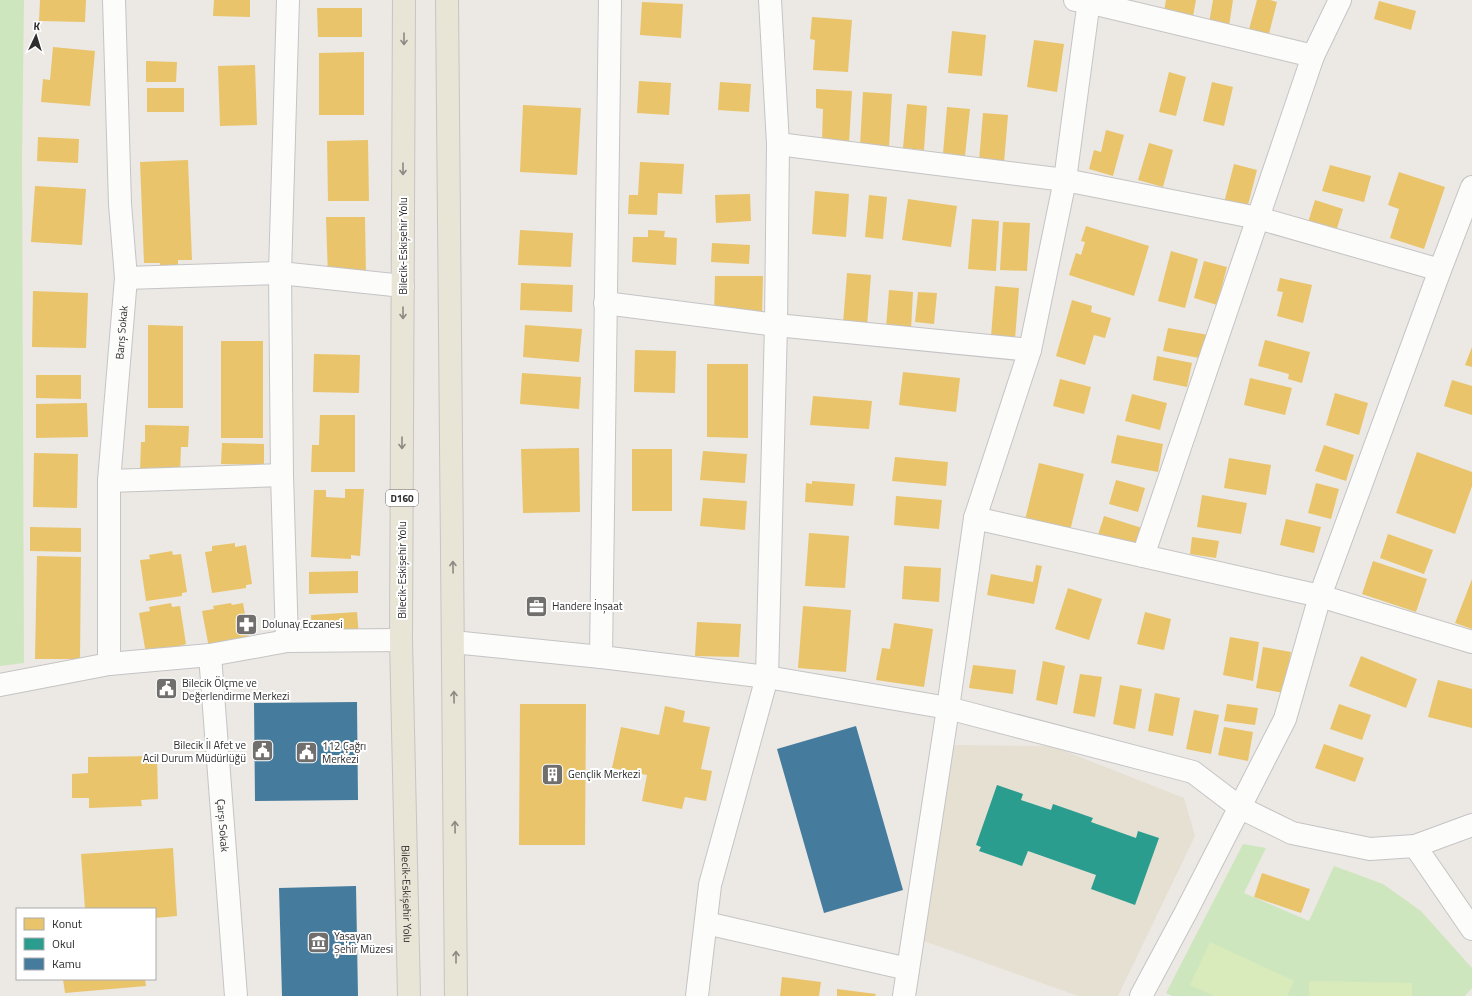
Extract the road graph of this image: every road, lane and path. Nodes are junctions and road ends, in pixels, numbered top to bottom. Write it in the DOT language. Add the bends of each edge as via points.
graph roads {
  1 [pos="114,0"];
  2 [pos="288,0"];
  3 [pos="404,0"];
  4 [pos="447,0"];
  5 [pos="610,0"];
  6 [pos="770,0"];
  7 [pos="1340,0"];
  8 [pos="1084,1"];
  9 [pos="1313,56"];
  10 [pos="778,144"];
  11 [pos="1065,180"];
  12 [pos="1472,187"];
  13 [pos="1258,218"];
  14 [pos="1440,270"];
  15 [pos="280,273"];
  16 [pos="126,278"];
  17 [pos="403,286"];
  18 [pos="605,303"];
  19 [pos="776,325"];
  20 [pos="1030,350"];
  21 [pos="282,475"];
  22 [pos="109,481"];
  23 [pos="975,518"];
  24 [pos="1143,556"];
  25 [pos="1320,596"];
  26 [pos="401,640"];
  27 [pos="287,642"];
  28 [pos="453,642"];
  29 [pos="1472,642"];
  30 [pos="210,655"];
  31 [pos="601,657"];
  32 [pos="110,664"];
  33 [pos="767,677"];
  34 [pos="0,685"];
  35 [pos="948,708"];
  36 [pos="1239,807"];
  37 [pos="1472,825"];
  38 [pos="1415,846"];
  39 [pos="706,923"];
  40 [pos="1472,929"];
  41 [pos="908,969"];
  42 [pos="236,996"];
  43 [pos="409,996"];
  44 [pos="456,996"];
  45 [pos="697,996"];
  46 [pos="904,996"];
  47 [pos="1141,996"];
  1 -- 16 [label="street, Barış Sokak" via="120,204"];
  2 -- 15 [label="street"];
  3 -- 17 [label="main road, Bilecik-Eskişehir Yolu / D160, one-way"];
  28 -- 4 [label="main road, one-way"];
  5 -- 18 [label="street"];
  6 -- 10 [label="street"];
  7 -- 9 [label="street"];
  8 -- 9 [label="street"];
  8 -- 11 [label="street"];
  9 -- 13 [label="street"];
  10 -- 11 [label="street"];
  10 -- 19 [label="street"];
  11 -- 13 [label="street"];
  11 -- 20 [label="street"];
  12 -- 14 [label="street"];
  13 -- 14 [label="street"];
  13 -- 24 [label="street"];
  14 -- 25 [label="street"];
  15 -- 16 [label="street"];
  15 -- 17 [label="street"];
  15 -- 21 [label="street"];
  16 -- 22 [label="street, Barış Sokak"];
  17 -- 26 [label="main road, Bilecik-Eskişehir Yolu / D160, one-way"];
  18 -- 19 [label="street"];
  18 -- 31 [label="street"];
  19 -- 20 [label="street"];
  19 -- 33 [label="street"];
  20 -- 23 [label="street"];
  21 -- 22 [label="street"];
  21 -- 27 [label="street"];
  22 -- 32 [label="street, Barış Sokak"];
  23 -- 24 [label="street"];
  23 -- 35 [label="street"];
  24 -- 25 [label="street"];
  25 -- 29 [label="street"];
  25 -- 36 [label="street" via="1285,719"];
  26 -- 27 [label="street"];
  26 -- 43 [label="main road, Bilecik-Eskişehir Yolu / D160"];
  27 -- 30 [label="street"];
  28 -- 31 [label="street"];
  44 -- 28 [label="main road, one-way"];
  30 -- 32 [label="street"];
  30 -- 42 [label="street, Çarşı Sokak"];
  31 -- 33 [label="street"];
  32 -- 34 [label="street"];
  33 -- 35 [label="street"];
  33 -- 39 [label="street" via="710,885"];
  35 -- 36 [label="street" via="1192,772"];
  35 -- 41 [label="street"];
  36 -- 38 [label="street" via="1292,833 1370,849"];
  36 -- 47 [label="street"];
  37 -- 38 [label="street"];
  38 -- 40 [label="street"];
  39 -- 41 [label="street"];
  39 -- 45 [label="street"];
  41 -- 46 [label="street"];
}
